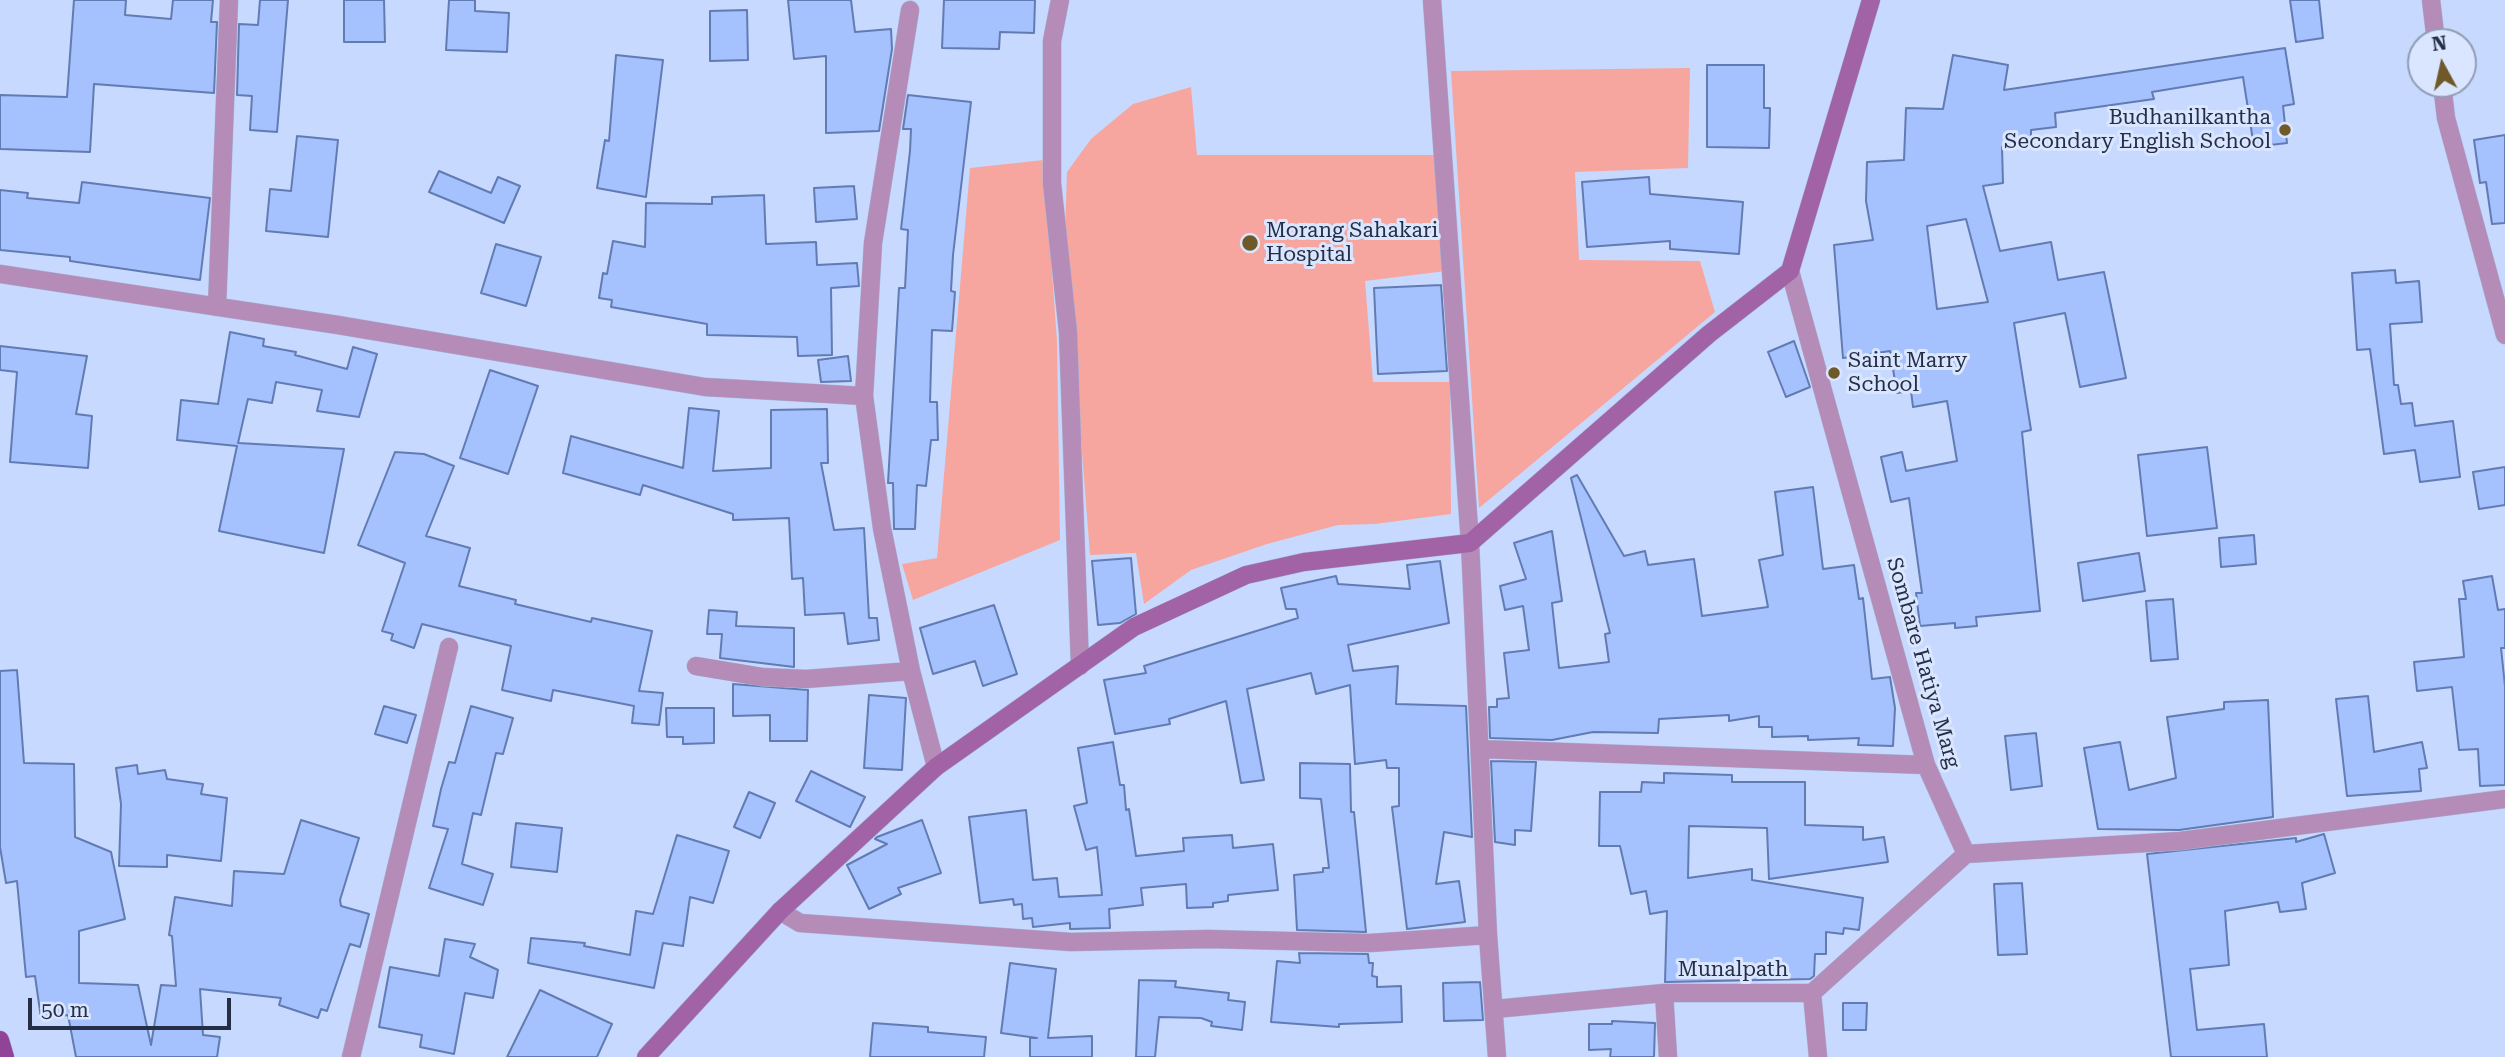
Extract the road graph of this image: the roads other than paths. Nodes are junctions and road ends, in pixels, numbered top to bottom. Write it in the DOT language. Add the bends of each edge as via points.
graph roads {
  1 [pos="229,0"];
  2 [pos="1060,0"];
  3 [pos="1432,0"];
  4 [pos="1871,0"];
  5 [pos="2431,0"];
  6 [pos="910,10"];
  7 [pos="2434,28"];
  8 [pos="2444,98"];
  9 [pos="1790,271"];
  10 [pos="0,275"];
  11 [pos="217,306"];
  12 [pos="2505,335"];
  13 [pos="864,396"];
  14 [pos="1470,543"];
  15 [pos="449,647"];
  16 [pos="696,666"];
  17 [pos="1080,666"];
  18 [pos="911,671"];
  19 [pos="1480,749"];
  20 [pos="1926,765"];
  21 [pos="936,767"];
  22 [pos="2505,799"];
  23 [pos="1966,854"];
  24 [pos="780,911"];
  25 [pos="1488,935"];
  26 [pos="1812,992"];
  27 [pos="1664,993"];
  28 [pos="1495,1009"];
  29 [pos="0,1040"];
  30 [pos="5,1057"];
  31 [pos="351,1057"];
  32 [pos="646,1057"];
  33 [pos="1497,1057"];
  34 [pos="1668,1057"];
  35 [pos="1818,1057"];
  1 -- 11 [label="street"];
  2 -- 17 [label="street" via="1052,41 1052,183 1068,332"];
  3 -- 14 [label="street"];
  4 -- 9 [label="street"];
  5 -- 7 [label="street"];
  6 -- 13 [label="street" via="873,243"];
  8 -- 12 [label="street"];
  9 -- 14 [label="street" via="1709,334"];
  9 -- 20 [label="street, Sombare Hatiya Marg"];
  10 -- 11 [label="street"];
  11 -- 13 [label="street" via="705,387"];
  13 -- 18 [label="street" via="882,528"];
  14 -- 17 [label="street" via="1304,562 1246,575 1134,627"];
  14 -- 19 [label="street"];
  15 -- 31 [label="street"];
  16 -- 18 [label="street" via="806,680"];
  17 -- 21 [label="street"];
  18 -- 21 [label="street"];
  19 -- 20 [label="street"];
  19 -- 25 [label="street"];
  20 -- 23 [label="street, Sombare Hatiya Marg"];
  21 -- 24 [label="street"];
  22 -- 23 [label="street" via="2180,841"];
  23 -- 26 [label="street, Munalpath"];
  24 -- 25 [label="street" via="800,923 1070,942 1370,943"];
  24 -- 32 [label="street"];
  25 -- 28 [label="street"];
  26 -- 27 [label="street, Munalpath"];
  26 -- 35 [label="street"];
  27 -- 28 [label="street, Munalpath"];
  27 -- 34 [label="street"];
  28 -- 33 [label="street"];
  29 -- 30 [label="main road"];
}
